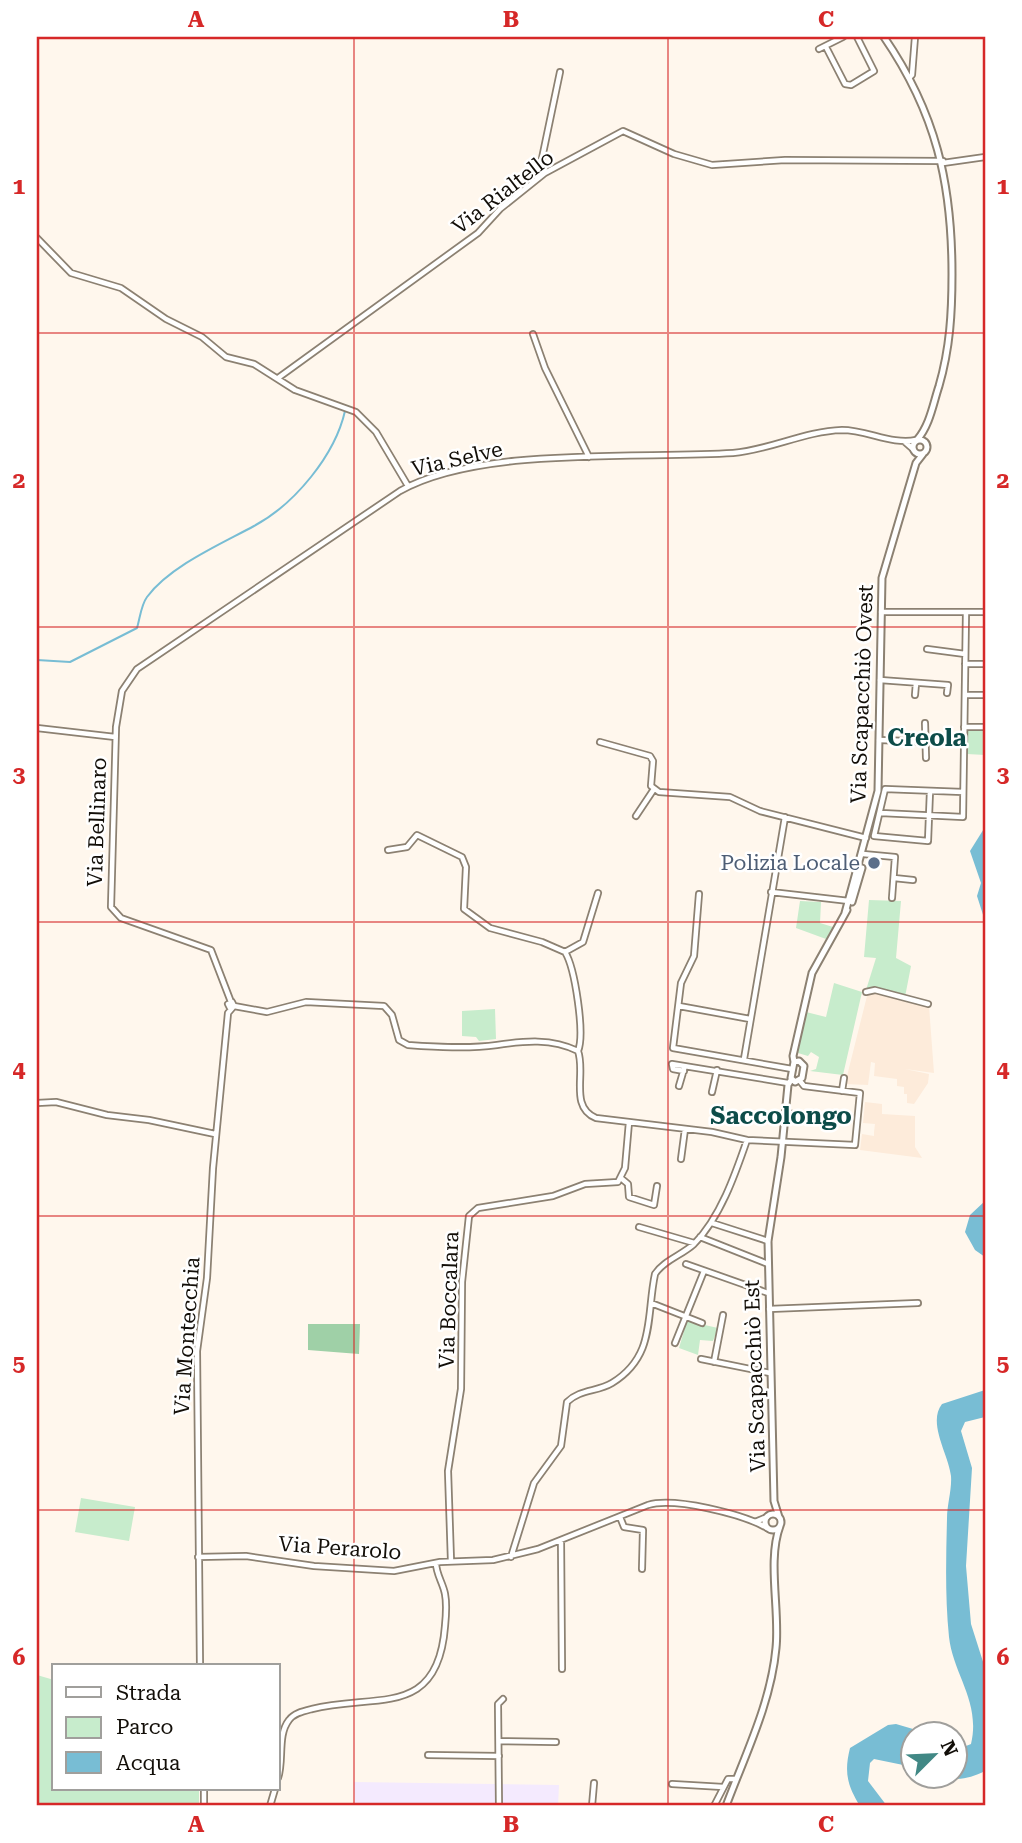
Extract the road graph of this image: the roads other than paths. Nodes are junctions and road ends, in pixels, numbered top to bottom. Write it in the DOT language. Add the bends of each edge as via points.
graph roads {
  1 [pos="843,37"];
  2 [pos="857,37"];
  3 [pos="884,37"];
  4 [pos="915,37"];
  5 [pos="826,47"];
  6 [pos="819,49"];
  7 [pos="560,72"];
  8 [pos="909,78"];
  9 [pos="985,157"];
  10 [pos="943,162"];
  11 [pos="545,173"];
  12 [pos="37,238"];
  13 [pos="533,334"];
  14 [pos="278,379"];
  15 [pos="926,427"];
  16 [pos="917,440"];
  17 [pos="905,442"];
  18 [pos="927,444"];
  19 [pos="913,450"];
  20 [pos="923,454"];
  21 [pos="589,457"];
  22 [pos="916,463"];
  23 [pos="408,486"];
  24 [pos="880,612"];
  25 [pos="966,612"];
  26 [pos="985,612"];
  27 [pos="927,649"];
  28 [pos="965,654"];
  29 [pos="965,664"];
  30 [pos="983,664"];
  31 [pos="879,680"];
  32 [pos="916,683"];
  33 [pos="947,693"];
  34 [pos="915,695"];
  35 [pos="964,695"];
  36 [pos="985,695"];
  37 [pos="925,723"];
  38 [pos="964,727"];
  39 [pos="985,727"];
  40 [pos="37,728"];
  41 [pos="115,737"];
  42 [pos="879,740"];
  43 [pos="926,741"];
  44 [pos="600,743"];
  45 [pos="964,743"];
  46 [pos="926,758"];
  47 [pos="654,789"];
  48 [pos="930,791"];
  49 [pos="964,792"];
  50 [pos="880,801"];
  51 [pos="881,813"];
  52 [pos="636,816"];
  53 [pos="929,816"];
  54 [pos="785,817"];
  55 [pos="874,825"];
  56 [pos="867,839"];
  57 [pos="388,850"];
  58 [pos="863,856"];
  59 [pos="894,878"];
  60 [pos="913,880"];
  61 [pos="771,892"];
  62 [pos="598,893"];
  63 [pos="699,894"];
  64 [pos="892,898"];
  65 [pos="849,901"];
  66 [pos="845,913"];
  67 [pos="565,953"];
  68 [pos="866,992"];
  69 [pos="929,1004"];
  70 [pos="232,1005"];
  71 [pos="679,1006"];
  72 [pos="750,1019"];
  73 [pos="746,1041"];
  74 [pos="678,1049"];
  75 [pos="578,1051"];
  76 [pos="745,1053"];
  77 [pos="742,1059"];
  78 [pos="751,1060"];
  79 [pos="794,1062"];
  80 [pos="684,1068"];
  81 [pos="790,1069"];
  82 [pos="717,1070"];
  83 [pos="844,1078"];
  84 [pos="790,1082"];
  85 [pos="800,1082"];
  86 [pos="679,1086"];
  87 [pos="842,1091"];
  88 [pos="712,1092"];
  89 [pos="37,1102"];
  90 [pos="785,1114"];
  91 [pos="835,1119"];
  92 [pos="629,1122"];
  93 [pos="685,1129"];
  94 [pos="215,1134"];
  95 [pos="747,1140"];
  96 [pos="783,1141"];
  97 [pos="681,1159"];
  98 [pos="622,1178"];
  99 [pos="657,1186"];
  100 [pos="712,1223"];
  101 [pos="639,1227"];
  102 [pos="700,1237"];
  103 [pos="768,1241"];
  104 [pos="694,1243"];
  105 [pos="685,1264"];
  106 [pos="768,1264"];
  107 [pos="704,1271"];
  108 [pos="768,1293"];
  109 [pos="651,1303"];
  110 [pos="918,1303"];
  111 [pos="769,1309"];
  112 [pos="723,1315"];
  113 [pos="686,1317"];
  114 [pos="702,1323"];
  115 [pos="675,1343"];
  116 [pos="701,1359"];
  117 [pos="714,1362"];
  118 [pos="771,1373"];
  119 [pos="774,1501"];
  120 [pos="767,1516"];
  121 [pos="620,1517"];
  122 [pos="779,1517"];
  123 [pos="754,1522"];
  124 [pos="780,1526"];
  125 [pos="767,1528"];
  126 [pos="561,1540"];
  127 [pos="775,1546"];
  128 [pos="198,1557"];
  129 [pos="511,1557"];
  130 [pos="451,1561"];
  131 [pos="436,1563"];
  132 [pos="642,1569"];
  133 [pos="200,1664"];
  134 [pos="562,1670"];
  135 [pos="503,1699"];
  136 [pos="499,1741"];
  137 [pos="556,1742"];
  138 [pos="428,1755"];
  139 [pos="499,1756"];
  140 [pos="280,1761"];
  141 [pos="736,1779"];
  142 [pos="594,1783"];
  143 [pos="672,1784"];
  144 [pos="723,1787"];
  145 [pos="499,1806"];
  146 [pos="592,1806"];
  147 [pos="715,1806"];
  148 [pos="726,1806"];
  1 -- 5 [label="street"];
  2 -- 5 [label="street" via="874,71 851,85 845,84"];
  3 -- 8 [label="main road, Via Scapacchiò Ovest"];
  4 -- 8 [label="street"];
  5 -- 6 [label="street"];
  7 -- 11 [label="street" via="541,163"];
  8 -- 10 [label="main road, Via Scapacchiò Ovest"];
  9 -- 10 [label="street, Via Rialtello"];
  10 -- 11 [label="street, Via Rialtello" via="764,160 712,165 623,131"];
  10 -- 15 [label="main road, Via Scapacchiò Ovest" via="952,228 951,327"];
  11 -- 14 [label="street, Via Rialtello" via="478,233"];
  12 -- 14 [label="street" via="71,273 121,288 202,337 226,357 254,364"];
  13 -- 21 [label="street"];
  14 -- 23 [label="street" via="363,417"];
  15 -- 16 [label="main road, Via Scapacchiò Ovest"];
  15 -- 18 [label="main road, Via Scapacchiò Ovest"];
  16 -- 17 [label="street, Via Selve"];
  16 -- 18 [label="main road"];
  16 -- 19 [label="main road, Via Scapacchiò Ovest"];
  17 -- 19 [label="street"];
  17 -- 21 [label="street, Via Selve" via="841,430 734,453"];
  18 -- 20 [label="main road, Via Scapacchiò Ovest"];
  19 -- 20 [label="main road"];
  19 -- 22 [label="main road, Via Scapacchiò Ovest"];
  20 -- 22 [label="main road, Via Scapacchiò Ovest"];
  21 -- 23 [label="street, Via Selve" via="496,464"];
  22 -- 24 [label="main road, Via Scapacchiò Ovest" via="883,572"];
  23 -- 41 [label="street, Via Selve" via="137,669 122,691"];
  24 -- 25 [label="street"];
  24 -- 31 [label="main road, Via Scapacchiò Ovest"];
  25 -- 26 [label="street"];
  25 -- 28 [label="street"];
  27 -- 28 [label="street"];
  28 -- 29 [label="street"];
  29 -- 30 [label="street"];
  29 -- 35 [label="street"];
  31 -- 32 [label="street"];
  31 -- 42 [label="main road, Via Scapacchiò Ovest"];
  32 -- 33 [label="street" via="948,685"];
  32 -- 34 [label="street"];
  35 -- 36 [label="street"];
  35 -- 38 [label="street"];
  37 -- 43 [label="street"];
  38 -- 39 [label="street"];
  38 -- 45 [label="street"];
  40 -- 41 [label="street"];
  41 -- 70 [label="street, Via Bellinaro" via="112,911 211,950"];
  42 -- 43 [label="street"];
  42 -- 50 [label="main road, Via Scapacchiò Ovest"];
  43 -- 45 [label="street"];
  43 -- 46 [label="street"];
  44 -- 47 [label="street" via="650,756"];
  45 -- 49 [label="street"];
  47 -- 52 [label="street"];
  47 -- 54 [label="street" via="730,797"];
  48 -- 49 [label="street"];
  48 -- 50 [label="street" via="884,789"];
  48 -- 53 [label="street"];
  49 -- 53 [label="street" via="963,817"];
  50 -- 51 [label="street"];
  50 -- 55 [label="main road, Via Scapacchiò Ovest"];
  51 -- 53 [label="street"];
  51 -- 55 [label="street"];
  53 -- 55 [label="street" via="929,841 875,837"];
  54 -- 56 [label="street"];
  54 -- 61 [label="street"];
  55 -- 56 [label="main road, Via Scapacchiò Ovest"];
  56 -- 58 [label="main road, Via Scapacchiò Ovest"];
  57 -- 67 [label="street" via="407,847 418,835 459,854 466,867 464,909 490,928"];
  58 -- 59 [label="street" via="895,857"];
  58 -- 65 [label="main road"];
  58 -- 66 [label="main road" via="859,886"];
  59 -- 60 [label="street"];
  59 -- 64 [label="street"];
  61 -- 65 [label="street"];
  61 -- 72 [label="street"];
  62 -- 67 [label="street" via="583,942"];
  63 -- 71 [label="street" via="694,956 681,983"];
  65 -- 66 [label="main road"];
  66 -- 79 [label="main road, Via Scapacchiò Est" via="810,977"];
  67 -- 75 [label="street" via="578,1006"];
  68 -- 69 [label="street" via="875,990"];
  70 -- 75 [label="street" via="267,1012 306,1002 379,1004 390,1012 399,1040 408,1045 495,1045 526,1039"];
  70 -- 94 [label="street, Via Montecchia"];
  71 -- 72 [label="street"];
  71 -- 74 [label="street" via="673,1044"];
  72 -- 73 [label="street"];
  73 -- 76 [label="street"];
  73 -- 77 [label="street"];
  74 -- 77 [label="street"];
  74 -- 80 [label="street" via="674,1063"];
  75 -- 92 [label="street" via="582,1108 596,1118"];
  76 -- 77 [label="street"];
  76 -- 78 [label="street"];
  77 -- 78 [label="street"];
  78 -- 81 [label="street"];
  79 -- 81 [label="main road, Via Scapacchiò Est"];
  79 -- 85 [label="main road" via="804,1066"];
  80 -- 82 [label="street"];
  80 -- 86 [label="street"];
  81 -- 84 [label="main road, Via Scapacchiò Est"];
  82 -- 84 [label="street"];
  82 -- 88 [label="street"];
  83 -- 87 [label="street"];
  84 -- 85 [label="main road"];
  84 -- 90 [label="main road, Via Scapacchiò Est"];
  85 -- 87 [label="street"];
  87 -- 96 [label="street" via="860,1093 855,1145"];
  89 -- 94 [label="street"];
  90 -- 91 [label="street"];
  90 -- 96 [label="main road, Via Scapacchiò Est"];
  92 -- 93 [label="street"];
  92 -- 98 [label="street"];
  93 -- 95 [label="street"];
  93 -- 97 [label="street"];
  94 -- 128 [label="street, Via Montecchia" via="196,1376"];
  95 -- 96 [label="street"];
  95 -- 100 [label="street"];
  96 -- 103 [label="main road, Via Scapacchiò Est"];
  98 -- 99 [label="street" via="628,1184 629,1198 654,1205"];
  98 -- 130 [label="street, Via Boccalara" via="612,1184 585,1184 553,1196 471,1212 463,1282 460,1400 448,1471"];
  100 -- 102 [label="street"];
  100 -- 103 [label="street"];
  101 -- 104 [label="street"];
  102 -- 104 [label="street"];
  102 -- 106 [label="street"];
  103 -- 106 [label="main road, Via Scapacchiò Est"];
  104 -- 109 [label="street" via="656,1271"];
  105 -- 107 [label="street"];
  106 -- 108 [label="main road, Via Scapacchiò Est"];
  107 -- 108 [label="street"];
  107 -- 113 [label="street"];
  108 -- 111 [label="main road, Via Scapacchiò Est"];
  109 -- 113 [label="street"];
  109 -- 129 [label="street" via="648,1334 640,1354 611,1383 583,1391 567,1402 561,1446 534,1483"];
  110 -- 111 [label="street"];
  111 -- 118 [label="main road, Via Scapacchiò Est"];
  112 -- 117 [label="street"];
  113 -- 114 [label="street"];
  113 -- 115 [label="street"];
  116 -- 117 [label="street"];
  117 -- 118 [label="street"];
  118 -- 119 [label="main road, Via Scapacchiò Est"];
  119 -- 120 [label="main road, Via Scapacchiò Est"];
  119 -- 122 [label="main road, Via Scapacchiò Est"];
  120 -- 122 [label="main road"];
  120 -- 123 [label="street"];
  120 -- 125 [label="main road, Via Scapacchiò Est"];
  121 -- 123 [label="street, Via Perarolo" via="666,1502"];
  121 -- 126 [label="street, Via Perarolo"];
  121 -- 132 [label="street" via="624,1527 643,1530"];
  122 -- 124 [label="main road, Via Scapacchiò Est"];
  123 -- 125 [label="street, Via Perarolo"];
  124 -- 125 [label="main road"];
  124 -- 127 [label="main road, Via Scapacchiò Est"];
  125 -- 127 [label="main road, Via Scapacchiò Est"];
  126 -- 129 [label="street, Via Perarolo"];
  126 -- 134 [label="street"];
  127 -- 141 [label="main road, Via Scapacchiò Est" via="774,1661 766,1698"];
  128 -- 131 [label="street, Via Perarolo" via="246,1556 394,1571"];
  128 -- 133 [label="street, Via Montecchia"];
  129 -- 130 [label="street, Via Perarolo"];
  130 -- 131 [label="street, Via Perarolo"];
  131 -- 140 [label="street" via="445,1595 446,1623 428,1679 394,1700 328,1706 291,1717 284,1728"];
  135 -- 136 [label="street" via="498,1704"];
  136 -- 137 [label="street"];
  136 -- 139 [label="street"];
  138 -- 139 [label="street"];
  139 -- 145 [label="street"];
  141 -- 144 [label="street" via="729,1779"];
  141 -- 148 [label="main road, Via Scapacchiò Est"];
  142 -- 146 [label="street"];
  143 -- 144 [label="street"];
  144 -- 147 [label="street"];
}
